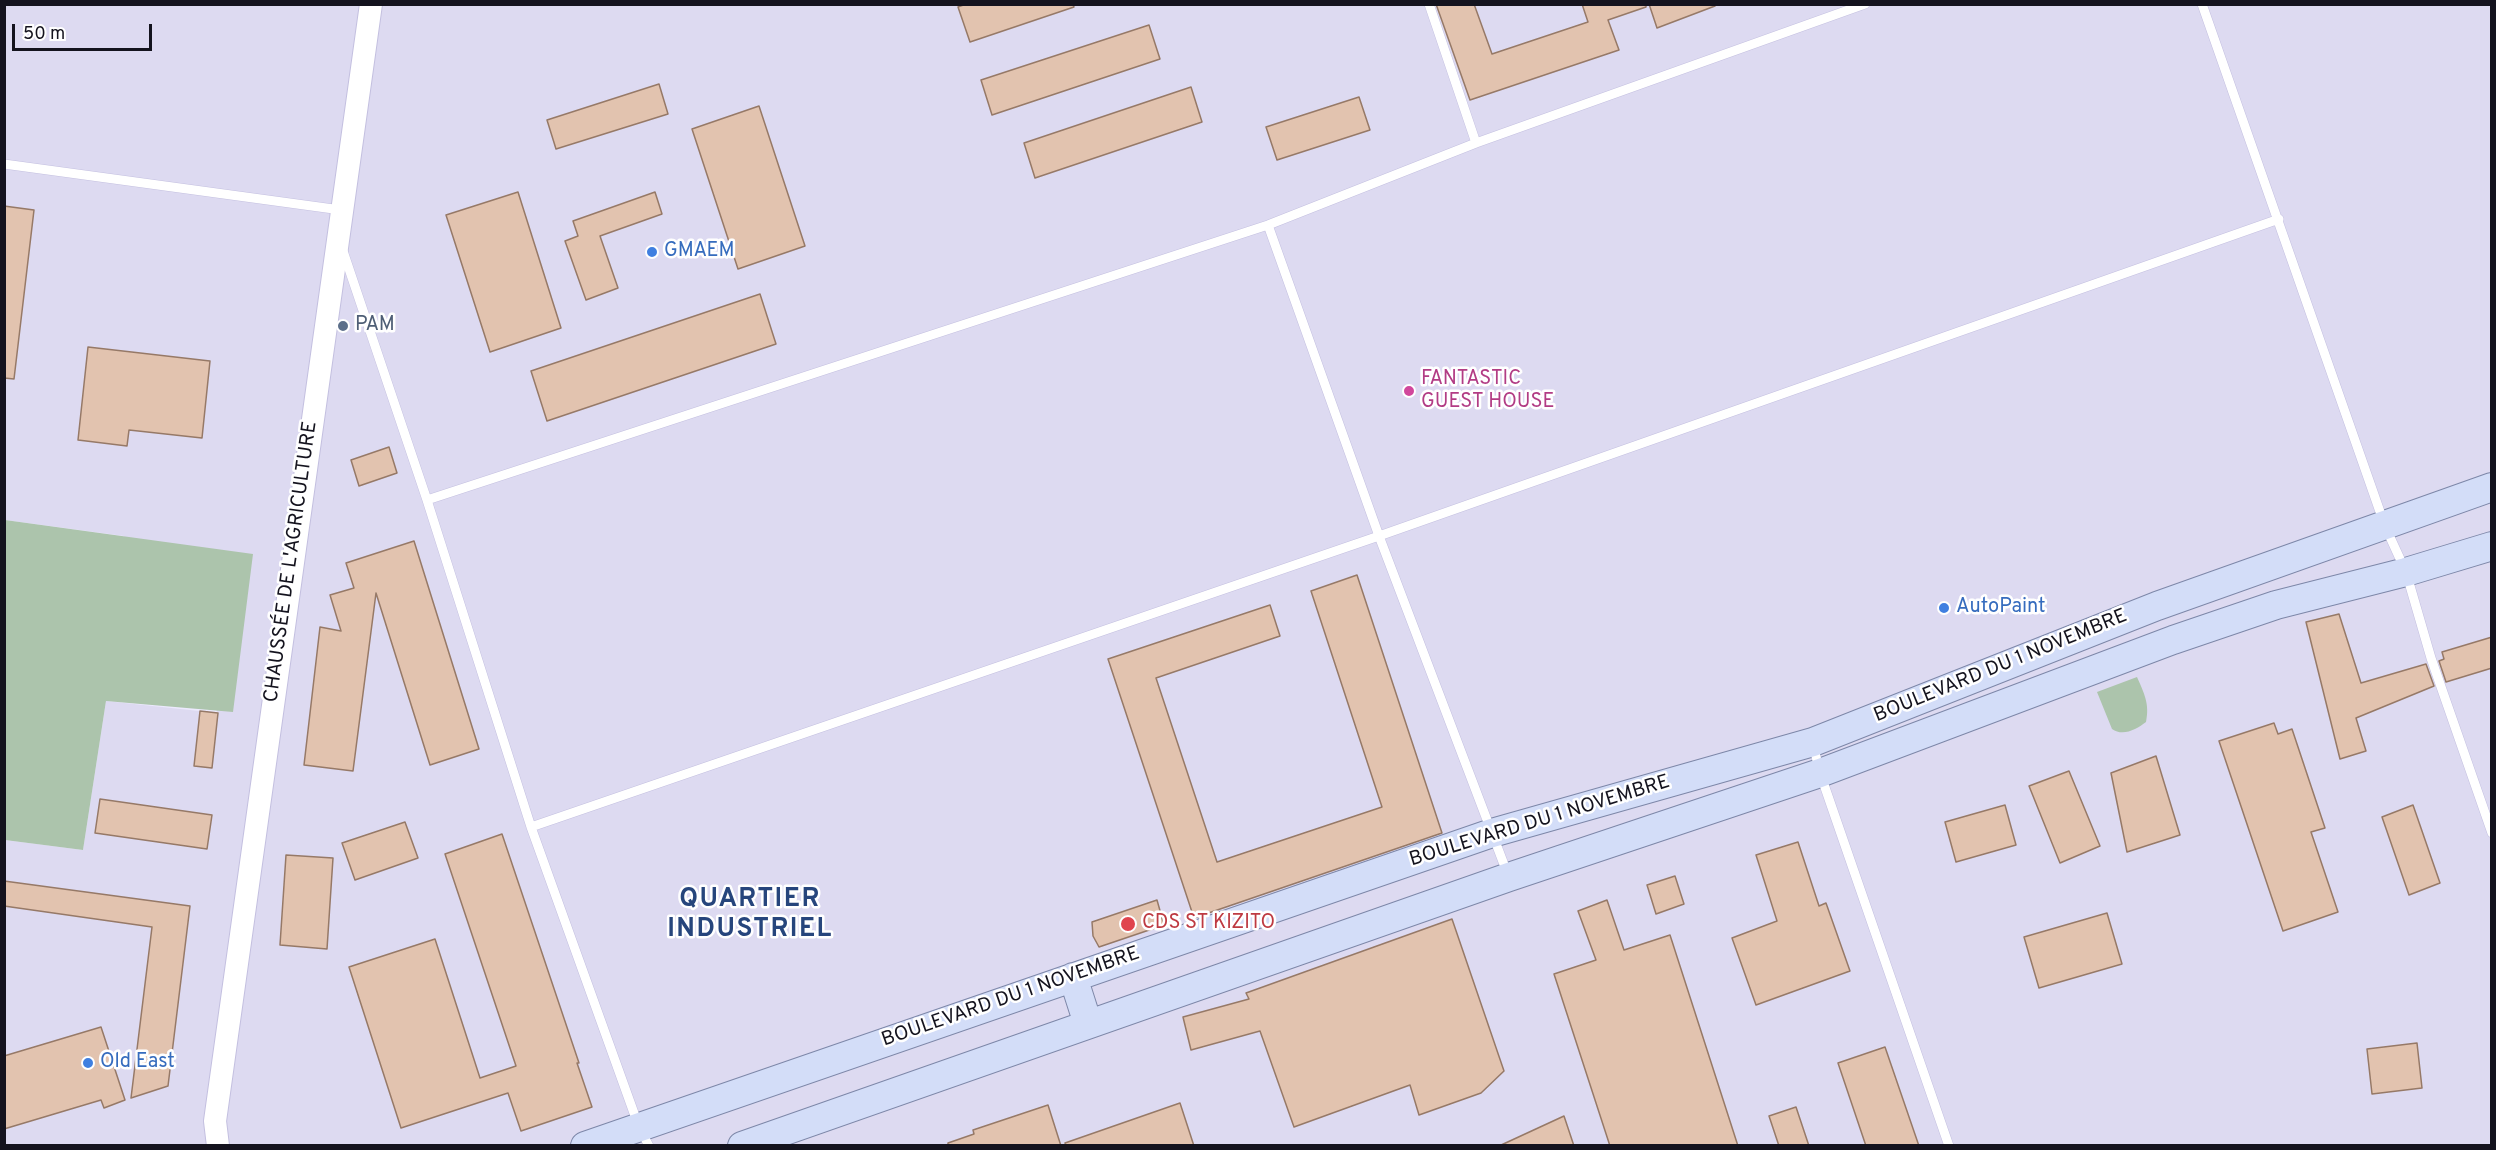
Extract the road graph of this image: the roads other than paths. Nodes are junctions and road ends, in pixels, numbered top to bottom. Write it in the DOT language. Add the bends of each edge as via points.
graph roads {
  1 [pos="371,4"];
  2 [pos="1429,4"];
  3 [pos="1865,4"];
  4 [pos="2202,4"];
  5 [pos="1476,144"];
  6 [pos="4,164"];
  7 [pos="341,210"];
  8 [pos="2279,219"];
  9 [pos="1268,225"];
  10 [pos="338,234"];
  11 [pos="2492,487"];
  12 [pos="427,500"];
  13 [pos="2385,526"];
  14 [pos="1379,536"];
  15 [pos="2492,546"];
  16 [pos="2406,572"];
  17 [pos="2157,606"];
  18 [pos="2173,640"];
  19 [pos="1813,742"];
  20 [pos="1820,773"];
  21 [pos="531,827"];
  22 [pos="2492,833"];
  23 [pos="1492,834"];
  24 [pos="1509,877"];
  25 [pos="1073,977"];
  26 [pos="1088,1024"];
  27 [pos="215,1121"];
  28 [pos="644,1136"];
  29 [pos="202,1146"];
  30 [pos="218,1146"];
  31 [pos="585,1146"];
  32 [pos="742,1146"];
  33 [pos="1950,1146"];
  1 -- 7 [label="street, CHAUSSÉE DE L'AGRICULTURE"];
  2 -- 5 [label="lane"];
  3 -- 5 [label="lane"];
  4 -- 8 [label="lane"];
  5 -- 9 [label="lane"];
  6 -- 7 [label="lane"];
  7 -- 10 [label="street, CHAUSSÉE DE L'AGRICULTURE"];
  8 -- 13 [label="lane"];
  8 -- 14 [label="lane"];
  9 -- 12 [label="lane"];
  9 -- 14 [label="lane"];
  10 -- 12 [label="lane"];
  10 -- 27 [label="street, CHAUSSÉE DE L'AGRICULTURE"];
  11 -- 13 [label="main road, BOULEVARD DU 1 NOVEMBRE"];
  12 -- 21 [label="lane"];
  13 -- 16 [label="lane"];
  13 -- 17 [label="main road, BOULEVARD DU 1 NOVEMBRE"];
  14 -- 21 [label="lane"];
  14 -- 23 [label="lane"];
  15 -- 16 [label="main road, BOULEVARD DU 1 NOVEMBRE"];
  16 -- 18 [label="main road, BOULEVARD DU 1 NOVEMBRE" via="2276,605"];
  16 -- 22 [label="lane"];
  17 -- 18 [label="main road"];
  17 -- 19 [label="main road, BOULEVARD DU 1 NOVEMBRE"];
  18 -- 20 [label="main road, BOULEVARD DU 1 NOVEMBRE"];
  19 -- 20 [label="lane"];
  19 -- 23 [label="main road, BOULEVARD DU 1 NOVEMBRE"];
  20 -- 24 [label="main road, BOULEVARD DU 1 NOVEMBRE"];
  20 -- 33 [label="lane"];
  21 -- 28 [label="lane"];
  23 -- 24 [label="lane"];
  23 -- 25 [label="main road, BOULEVARD DU 1 NOVEMBRE"];
  24 -- 26 [label="main road, BOULEVARD DU 1 NOVEMBRE"];
  25 -- 26 [label="main road"];
  25 -- 28 [label="main road, BOULEVARD DU 1 NOVEMBRE"];
  26 -- 32 [label="main road, BOULEVARD DU 1 NOVEMBRE"];
  27 -- 29 [label="street, CHAUSSÉE DE L'AGRICULTURE"];
  27 -- 30 [label="street, CHAUSSÉE DE L'AGRICULTURE"];
  28 -- 31 [label="main road, BOULEVARD DU 1 NOVEMBRE"];
}
